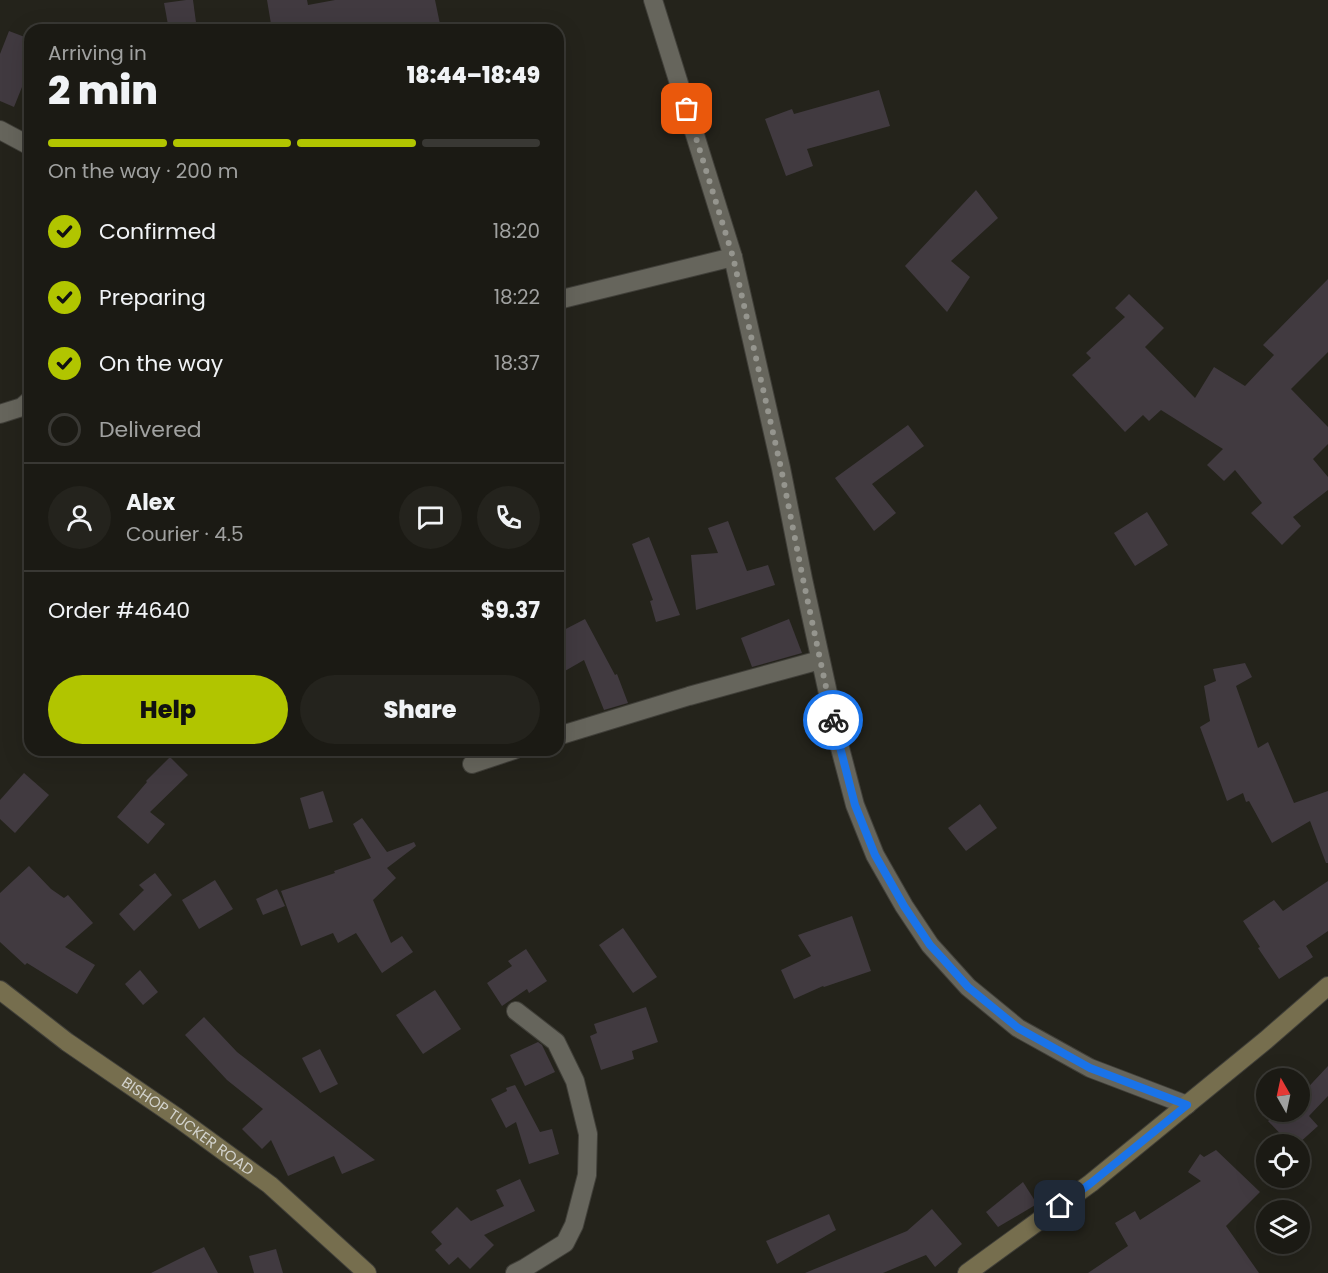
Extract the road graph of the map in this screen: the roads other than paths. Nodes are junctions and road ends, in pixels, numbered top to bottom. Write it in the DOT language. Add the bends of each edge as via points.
graph roads {
  1 [pos="653,0"];
  2 [pos="0,130"];
  3 [pos="24,144"];
  4 [pos="733,257"];
  5 [pos="564,299"];
  6 [pos="24,405"];
  7 [pos="0,414"];
  8 [pos="820,660"];
  9 [pos="564,733"];
  10 [pos="496,756"];
  11 [pos="472,764"];
  12 [pos="1328,986"];
  13 [pos="0,990"];
  14 [pos="516,1011"];
  15 [pos="1187,1105"];
  16 [pos="367,1273"];
  17 [pos="515,1273"];
  18 [pos="967,1273"];
  1 -- 4 [label="street"];
  2 -- 3 [label="street"];
  4 -- 5 [label="street"];
  4 -- 8 [label="street"];
  6 -- 7 [label="street"];
  8 -- 9 [label="street"];
  8 -- 15 [label="street" via="855,805 875,855 930,945 968,987 1018,1028 1090,1068"];
  10 -- 11 [label="street"];
  12 -- 15 [label="main road"];
  13 -- 16 [label="main road, BISHOP TUCKER ROAD" via="270,1185"];
  14 -- 17 [label="street" via="556,1042 575,1081 588,1144 587,1174 574,1225 565,1243"];
  15 -- 18 [label="main road" via="1091,1183"];
}
